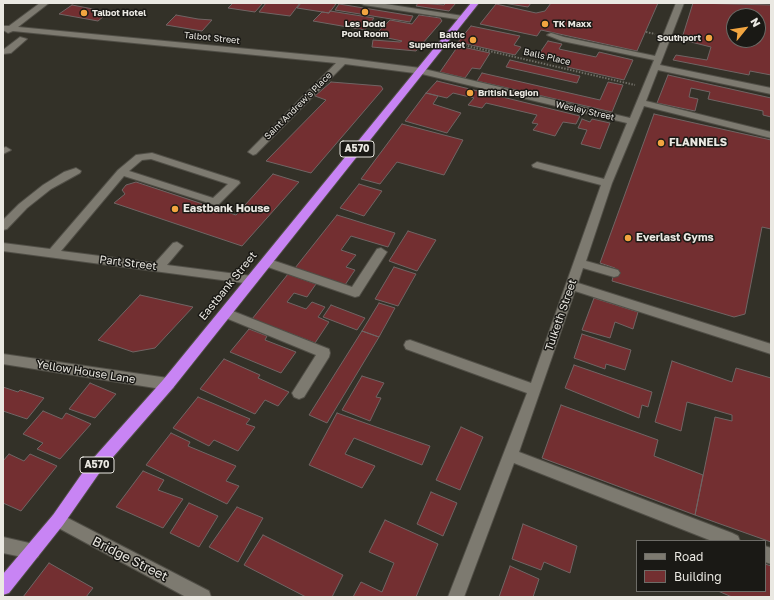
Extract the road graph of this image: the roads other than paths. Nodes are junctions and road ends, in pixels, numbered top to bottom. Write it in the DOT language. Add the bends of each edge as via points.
graph roads {
  1 [pos="45,3"];
  2 [pos="364,3"];
  3 [pos="475,3"];
  4 [pos="680,3"];
  5 [pos="463,18"];
  6 [pos="7,28"];
  7 [pos="3,34"];
  8 [pos="551,35"];
  9 [pos="23,39"];
  10 [pos="3,52"];
  11 [pos="343,61"];
  12 [pos="657,63"];
  13 [pos="419,72"];
  14 [pos="771,91"];
  15 [pos="641,103"];
  16 [pos="633,122"];
  17 [pos="771,135"];
  18 [pos="254,152"];
  19 [pos="538,165"];
  20 [pos="76,171"];
  21 [pos="122,172"];
  22 [pos="607,183"];
  23 [pos="3,226"];
  24 [pos="177,246"];
  25 [pos="3,247"];
  26 [pos="381,252"];
  27 [pos="52,254"];
  28 [pos="266,262"];
  29 [pos="579,263"];
  30 [pos="158,267"];
  31 [pos="614,273"];
  32 [pos="252,280"];
  33 [pos="571,285"];
  34 [pos="225,313"];
  35 [pos="410,345"];
  36 [pos="771,349"];
  37 [pos="3,359"];
  38 [pos="168,384"];
  39 [pos="535,390"];
  40 [pos="299,393"];
  41 [pos="510,455"];
  42 [pos="58,520"];
  43 [pos="729,540"];
  44 [pos="3,545"];
  45 [pos="32,551"];
  46 [pos="3,587"];
  47 [pos="203,597"];
  48 [pos="458,597"];
  1 -- 6 [label="street"];
  2 -- 5 [label="street"];
  3 -- 5 [label="highway, Eastbank Street / A570"];
  4 -- 12 [label="street, Tulketh Street"];
  5 -- 13 [label="highway, Eastbank Street / A570"];
  6 -- 7 [label="street"];
  6 -- 11 [label="street, Talbot Street"];
  8 -- 12 [label="street"];
  9 -- 10 [label="street"];
  11 -- 13 [label="street, Talbot Street"];
  11 -- 18 [label="street, Saint Andrew's Place"];
  12 -- 14 [label="street"];
  12 -- 15 [label="street, Tulketh Street"];
  13 -- 16 [label="street, Wesley Street"];
  13 -- 28 [label="highway, Eastbank Street / A570"];
  15 -- 16 [label="street, Tulketh Street"];
  15 -- 17 [label="street"];
  16 -- 22 [label="street, Tulketh Street"];
  19 -- 22 [label="street"];
  20 -- 23 [label="street" via="47,187"];
  21 -- 21 [label="street" via="139,157 152,156 235,183 215,202"];
  21 -- 27 [label="street"];
  22 -- 29 [label="street, Tulketh Street"];
  24 -- 30 [label="street"];
  25 -- 27 [label="street, Part Street"];
  26 -- 28 [label="street" via="356,293"];
  27 -- 30 [label="street, Part Street"];
  28 -- 32 [label="highway, Eastbank Street / A570"];
  29 -- 31 [label="street"];
  29 -- 33 [label="street, Tulketh Street"];
  30 -- 32 [label="street, Part Street"];
  32 -- 34 [label="highway, Eastbank Street / A570"];
  33 -- 36 [label="street"];
  33 -- 39 [label="street, Tulketh Street"];
  34 -- 38 [label="highway, Eastbank Street / A570"];
  34 -- 40 [label="street" via="324,353"];
  35 -- 39 [label="street"];
  37 -- 38 [label="street, Yellow House Lane"];
  38 -- 42 [label="highway, Eastbank Street / A570" via="95,467"];
  39 -- 41 [label="street, Tulketh Street"];
  41 -- 43 [label="street"];
  41 -- 48 [label="street, Tulketh Street"];
  42 -- 45 [label="highway, Eastbank Street / A570"];
  42 -- 47 [label="street, Bridge Street"];
  44 -- 45 [label="street"];
  45 -- 46 [label="highway, Eastbank Street / A570"];
}
